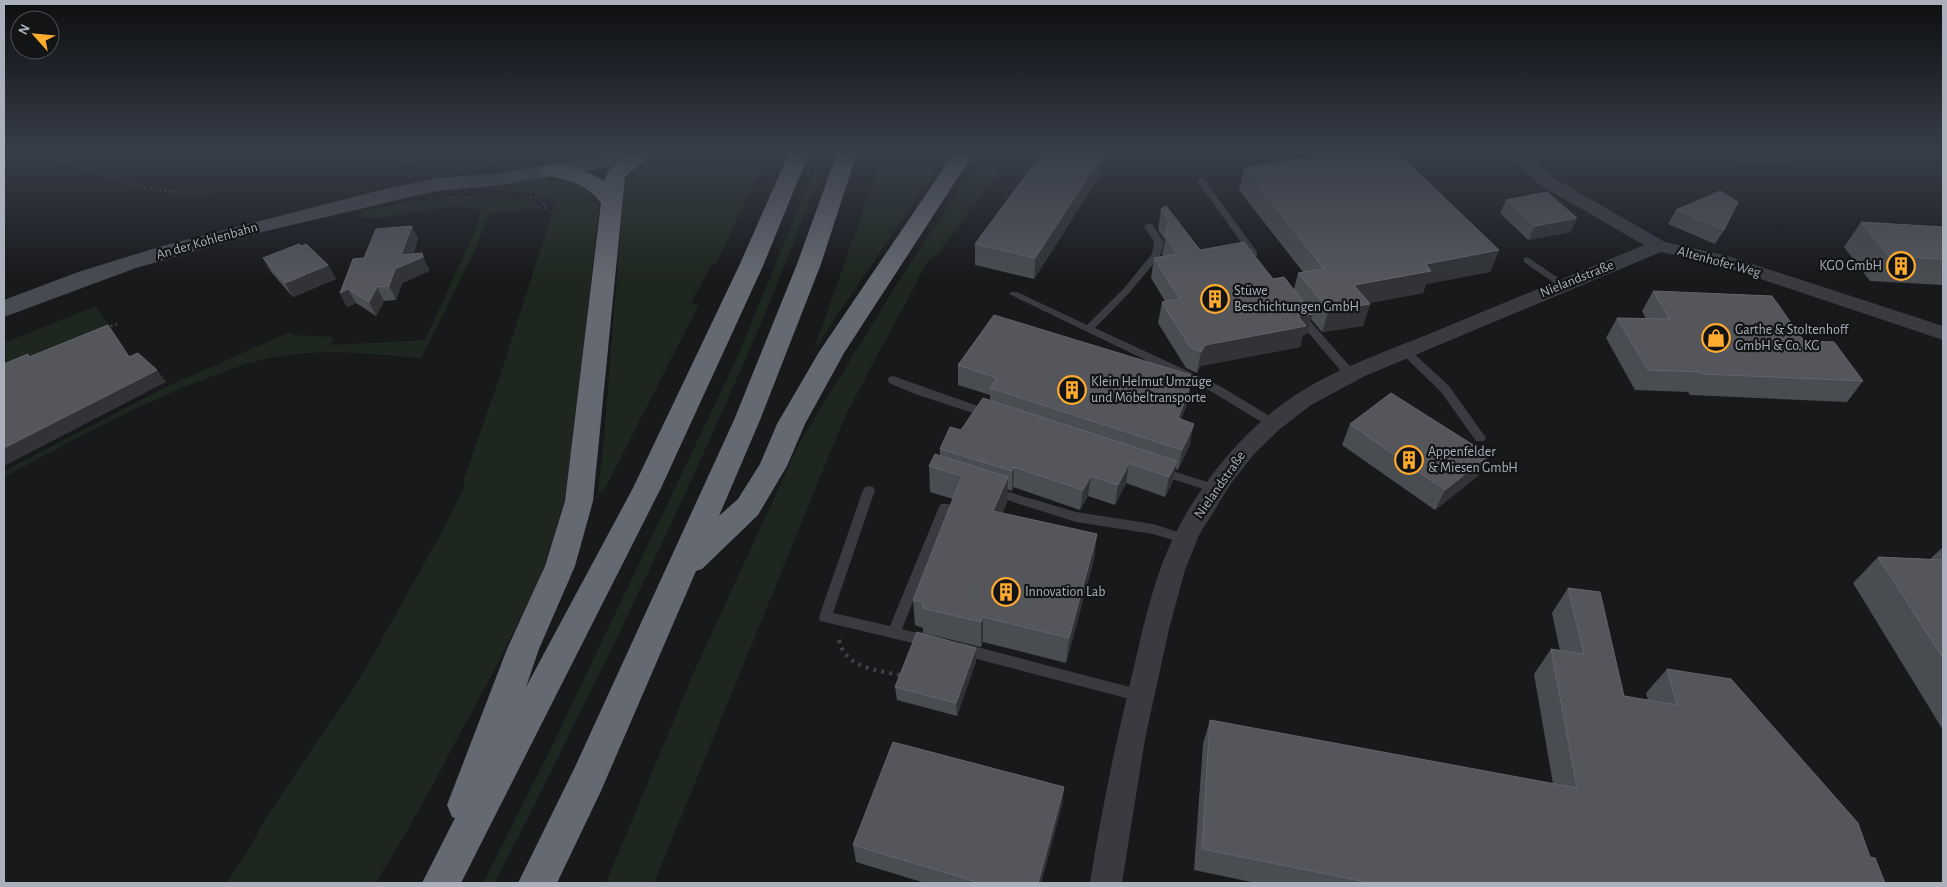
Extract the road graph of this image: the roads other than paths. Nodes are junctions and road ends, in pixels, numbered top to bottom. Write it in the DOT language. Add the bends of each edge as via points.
graph roads {
  1 [pos="390,194"];
  2 [pos="607,194"];
  3 [pos="612,194"];
  4 [pos="781,194"];
  5 [pos="833,194"];
  6 [pos="937,194"];
  7 [pos="1211,194"];
  8 [pos="1568,194"];
  9 [pos="611,201"];
  10 [pos="1149,226"];
  11 [pos="1659,246"];
  12 [pos="1258,260"];
  13 [pos="1527,260"];
  14 [pos="1563,285"];
  15 [pos="1014,294"];
  16 [pos="1292,305"];
  17 [pos="4,309"];
  18 [pos="1088,329"];
  19 [pos="1943,333"];
  20 [pos="1405,351"];
  21 [pos="1350,374"];
  22 [pos="893,380"];
  23 [pos="994,416"];
  24 [pos="1272,423"];
  25 [pos="1480,438"];
  26 [pos="1144,466"];
  27 [pos="981,488"];
  28 [pos="1216,489"];
  29 [pos="869,490"];
  30 [pos="945,506"];
  31 [pos="1186,539"];
  32 [pos="682,568"];
  33 [pos="894,632"];
  34 [pos="1140,696"];
  35 [pos="436,883"];
  36 [pos="441,883"];
  37 [pos="537,883"];
  38 [pos="1106,883"];
  1 -- 17 [label="main road, An der Kohlenbahn" via="208,240 85,278"];
  2 -- 9 [label="highway"];
  3 -- 9 [label="highway"];
  4 -- 36 [label="highway" via="646,488"];
  5 -- 32 [label="highway" via="747,420"];
  6 -- 32 [label="highway" via="832,352 748,507"];
  7 -- 12 [label="lane"];
  8 -- 11 [label="street, Altenhofer Weg"];
  9 -- 35 [label="highway" via="579,500 560,566 523,649"];
  10 -- 18 [label="lane" via="1159,242 1156,254 1127,290"];
  11 -- 14 [label="street, Nielandstraße"];
  11 -- 19 [label="street, Altenhofer Weg" via="1721,260"];
  13 -- 14 [label="lane"];
  14 -- 20 [label="street, Nielandstraße"];
  15 -- 18 [label="lane"];
  16 -- 21 [label="lane"];
  18 -- 24 [label="lane" via="1216,389"];
  20 -- 21 [label="street, Nielandstraße"];
  20 -- 25 [label="lane" via="1445,389"];
  21 -- 24 [label="street, Nielandstraße" via="1303,400"];
  22 -- 23 [label="lane"];
  24 -- 28 [label="street, Nielandstraße" via="1246,448"];
  26 -- 28 [label="lane"];
  27 -- 31 [label="lane" via="1076,517 1153,529"];
  28 -- 31 [label="street, Nielandstraße"];
  29 -- 33 [label="lane" via="825,617"];
  30 -- 33 [label="lane"];
  31 -- 34 [label="street, Nielandstraße" via="1168,587"];
  32 -- 37 [label="highway" via="588,779"];
  33 -- 34 [label="lane"];
  34 -- 38 [label="street, Nielandstraße"];
}
